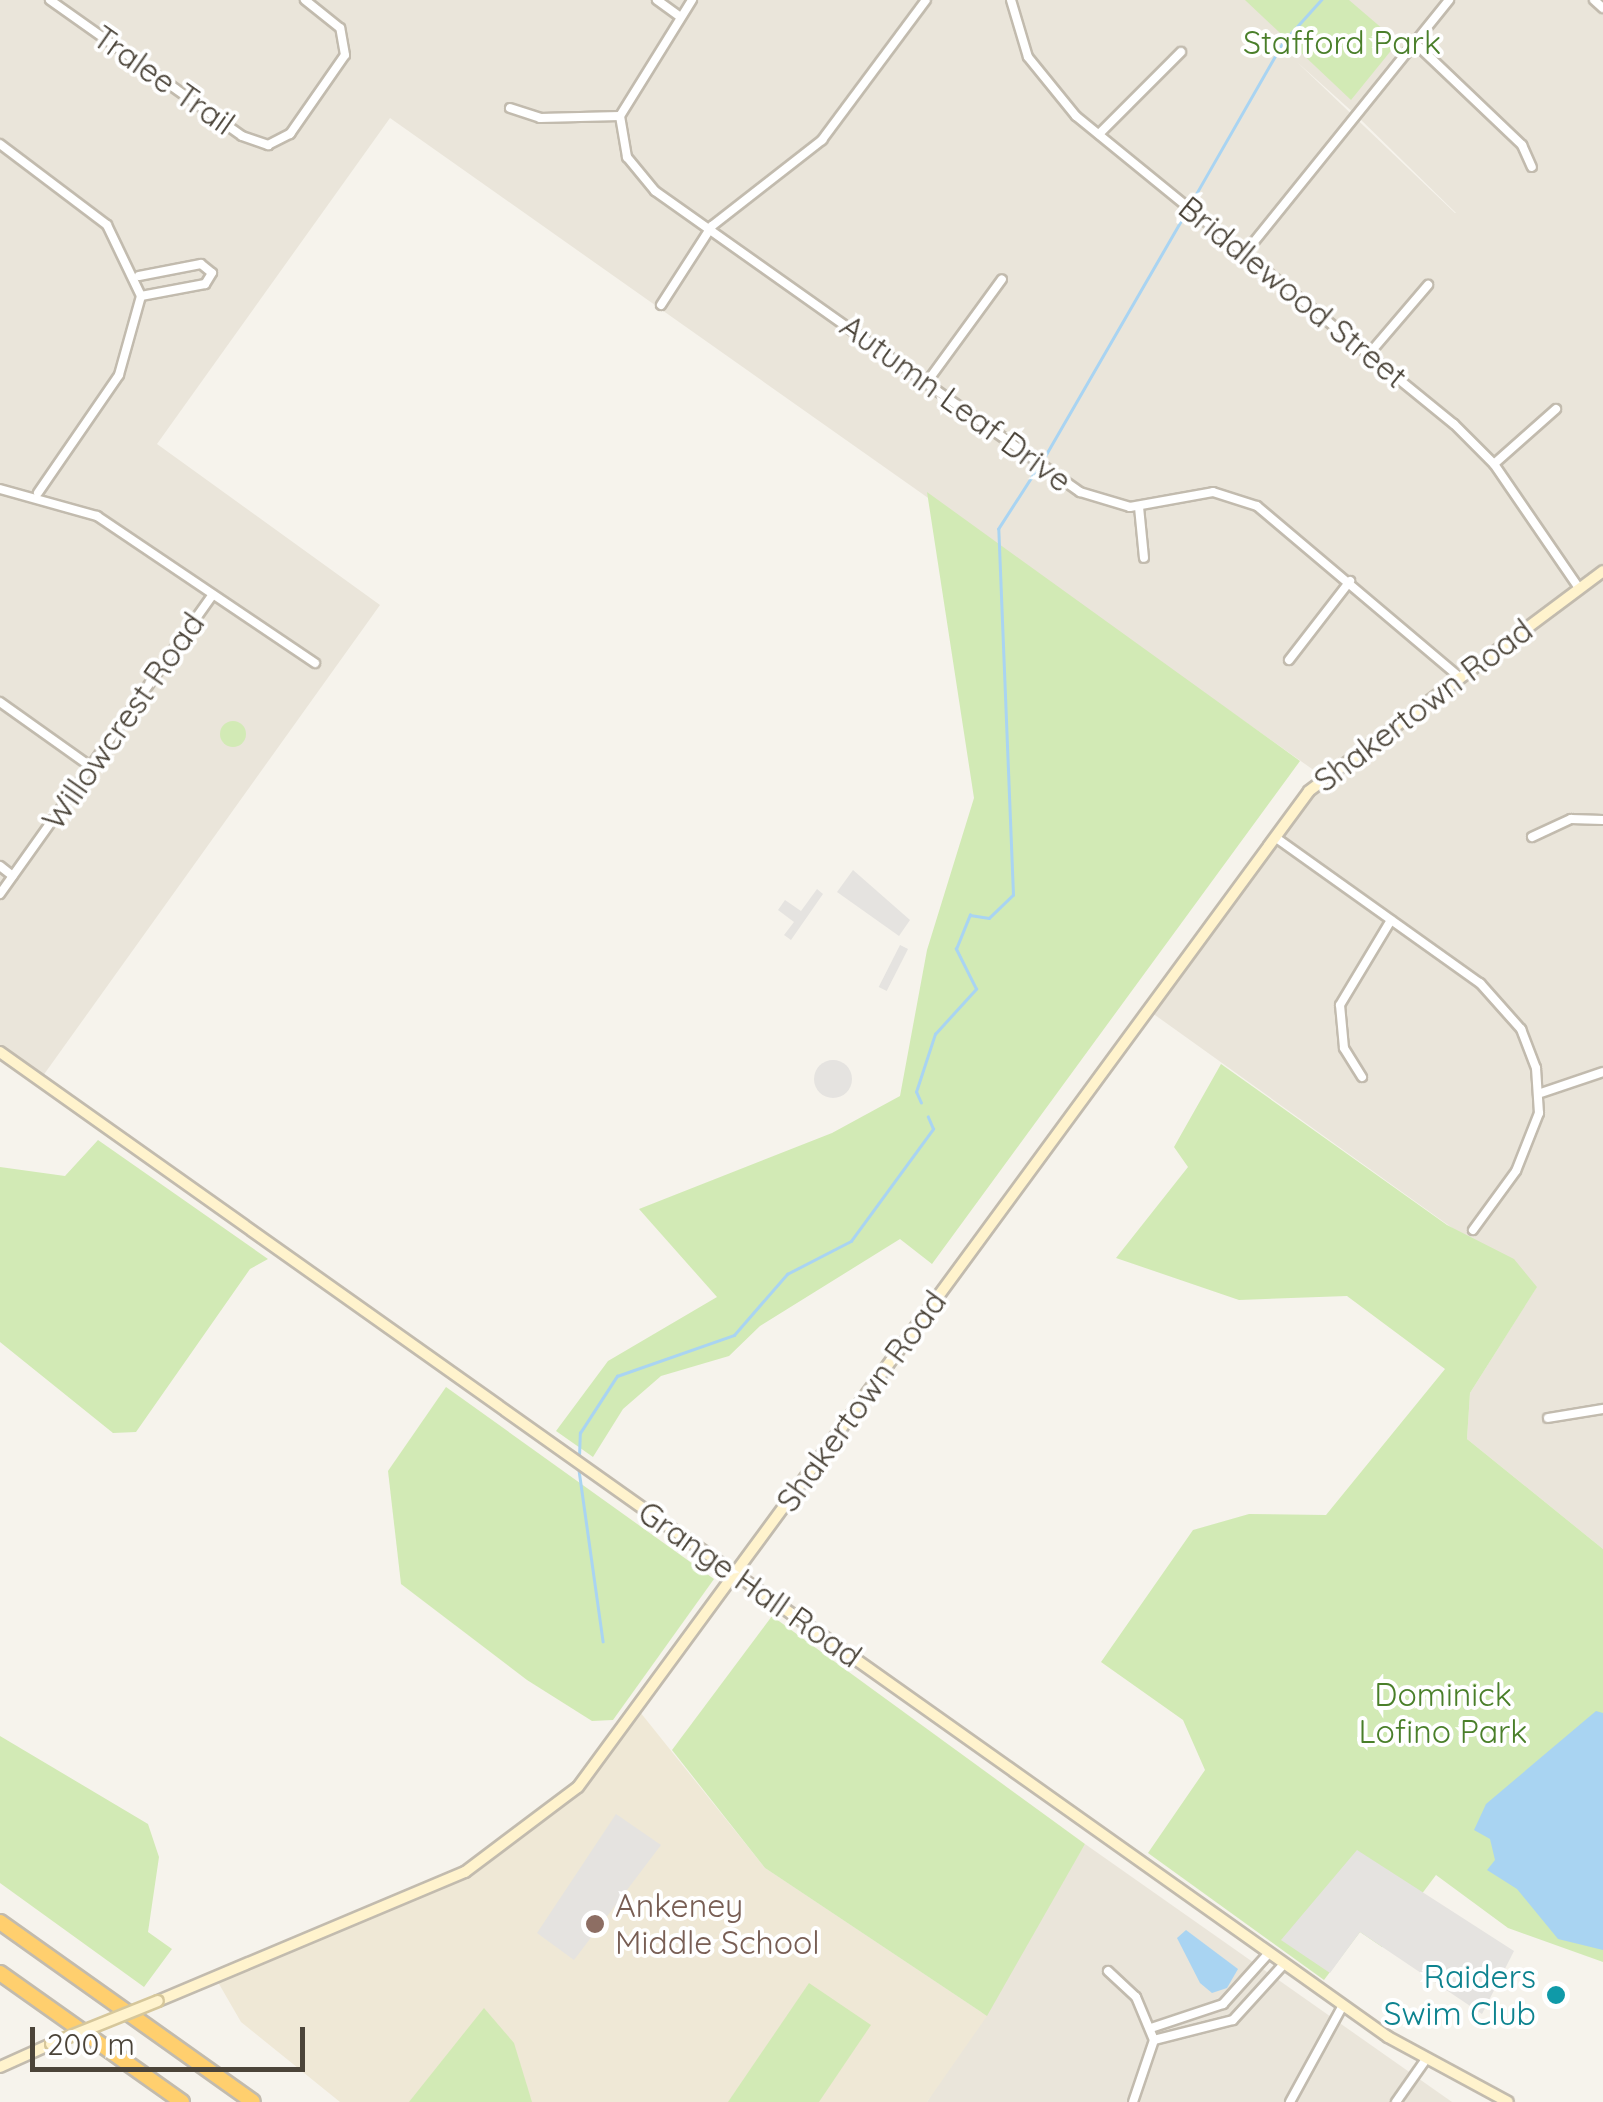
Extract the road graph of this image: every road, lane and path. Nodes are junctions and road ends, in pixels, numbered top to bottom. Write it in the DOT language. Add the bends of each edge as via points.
graph roads {
  1 [pos="305,0"];
  2 [pos="656,0"];
  3 [pos="692,0"];
  4 [pos="926,0"];
  5 [pos="1011,0"];
  6 [pos="1449,0"];
  7 [pos="1594,0"];
  8 [pos="53,1"];
  9 [pos="1603,8"];
  10 [pos="680,17"];
  11 [pos="1415,43"];
  12 [pos="1181,52"];
  13 [pos="510,108"];
  14 [pos="620,116"];
  15 [pos="1099,134"];
  16 [pos="0,144"];
  17 [pos="1532,167"];
  18 [pos="712,226"];
  19 [pos="1245,253"];
  20 [pos="139,276"];
  21 [pos="1002,280"];
  22 [pos="1428,285"];
  23 [pos="142,296"];
  24 [pos="661,305"];
  25 [pos="1369,354"];
  26 [pos="927,382"];
  27 [pos="1556,409"];
  28 [pos="1494,464"];
  29 [pos="0,488"];
  30 [pos="38,493"];
  31 [pos="1139,507"];
  32 [pos="1144,558"];
  33 [pos="1603,571"];
  34 [pos="1350,581"];
  35 [pos="1580,588"];
  36 [pos="212,596"];
  37 [pos="1289,660"];
  38 [pos="315,663"];
  39 [pos="1458,676"];
  40 [pos="0,702"];
  41 [pos="91,767"];
  42 [pos="1603,820"];
  43 [pos="1275,837"];
  44 [pos="1532,838"];
  45 [pos="0,866"];
  46 [pos="13,876"];
  47 [pos="0,894"];
  48 [pos="1391,920"];
  49 [pos="0,1052"];
  50 [pos="1603,1072"];
  51 [pos="1362,1078"];
  52 [pos="1540,1093"];
  53 [pos="1473,1230"];
  54 [pos="1603,1409"];
  55 [pos="1548,1418"];
  56 [pos="734,1573"];
  57 [pos="0,1922"];
  58 [pos="1268,1952"];
  59 [pos="1284,1964"];
  60 [pos="1108,1971"];
  61 [pos="0,1973"];
  62 [pos="1342,2005"];
  63 [pos="1152,2028"];
  64 [pos="1154,2040"];
  65 [pos="1424,2062"];
  66 [pos="0,2067"];
  67 [pos="182,2102"];
  68 [pos="253,2102"];
  69 [pos="1133,2102"];
  70 [pos="1290,2102"];
  71 [pos="1396,2102"];
  72 [pos="1508,2102"];
  1 -- 8 [label="street, Tralee Trail" via="340,28 345,55 290,134 268,145 242,136"];
  2 -- 10 [label="street"];
  3 -- 10 [label="street"];
  4 -- 18 [label="street" via="822,140"];
  5 -- 15 [label="street, Briddlewood Street" via="1028,57"];
  6 -- 11 [label="street"];
  7 -- 9 [label="street"];
  10 -- 14 [label="street"];
  11 -- 17 [label="street" via="1522,145"];
  11 -- 19 [label="street"];
  12 -- 15 [label="street"];
  13 -- 14 [label="street" via="540,118"];
  14 -- 18 [label="street, Autumn Leaf Drive" via="639,177"];
  15 -- 19 [label="street, Briddlewood Street"];
  16 -- 20 [label="street" via="95,212"];
  18 -- 24 [label="street"];
  18 -- 26 [label="street, Autumn Leaf Drive"];
  19 -- 25 [label="street, Briddlewood Street"];
  20 -- 23 [label="street"];
  20 -- 23 [label="street" via="201,264 212,273 205,284"];
  21 -- 26 [label="street"];
  22 -- 25 [label="street"];
  23 -- 30 [label="street" via="129,357"];
  25 -- 28 [label="street, Briddlewood Street"];
  26 -- 31 [label="street, Autumn Leaf Drive" via="1080,492"];
  27 -- 28 [label="street"];
  28 -- 35 [label="street, Briddlewood Street"];
  29 -- 30 [label="street"];
  30 -- 36 [label="street" via="108,522"];
  31 -- 32 [label="street"];
  31 -- 34 [label="street, Autumn Leaf Drive" via="1232,495"];
  33 -- 35 [label="street, Shakertown Road"];
  34 -- 37 [label="street"];
  34 -- 39 [label="street, Autumn Leaf Drive"];
  35 -- 39 [label="street, Shakertown Road"];
  36 -- 38 [label="street"];
  36 -- 41 [label="street, Willowcrest Road"];
  39 -- 43 [label="street, Shakertown Road" via="1334,766"];
  40 -- 41 [label="street"];
  41 -- 46 [label="street, Willowcrest Road"];
  42 -- 44 [label="street" via="1570,819"];
  43 -- 48 [label="street"];
  43 -- 56 [label="street, Shakertown Road"];
  45 -- 46 [label="street"];
  46 -- 47 [label="street, Willowcrest Road"];
  48 -- 51 [label="street" via="1340,1004 1344,1048"];
  48 -- 52 [label="street" via="1504,1006"];
  49 -- 56 [label="street, Grange Hall Road"];
  50 -- 52 [label="street"];
  52 -- 53 [label="street" via="1526,1152"];
  54 -- 55 [label="street"];
  56 -- 58 [label="street, Grange Hall Road"];
  56 -- 66 [label="street, Shakertown Road, bridge" via="578,1787 516,1841 465,1872"];
  57 -- 68 [label="highway"];
  58 -- 59 [label="street, Grange Hall Road"];
  58 -- 63 [label="street" via="1223,2004"];
  59 -- 62 [label="street, Grange Hall Road"];
  59 -- 64 [label="street" via="1233,2020"];
  60 -- 63 [label="street"];
  61 -- 67 [label="highway"];
  62 -- 65 [label="street, Grange Hall Road"];
  62 -- 70 [label="street"];
  63 -- 64 [label="street"];
  64 -- 69 [label="street"];
  65 -- 71 [label="street"];
  65 -- 72 [label="street, Grange Hall Road"];
}
